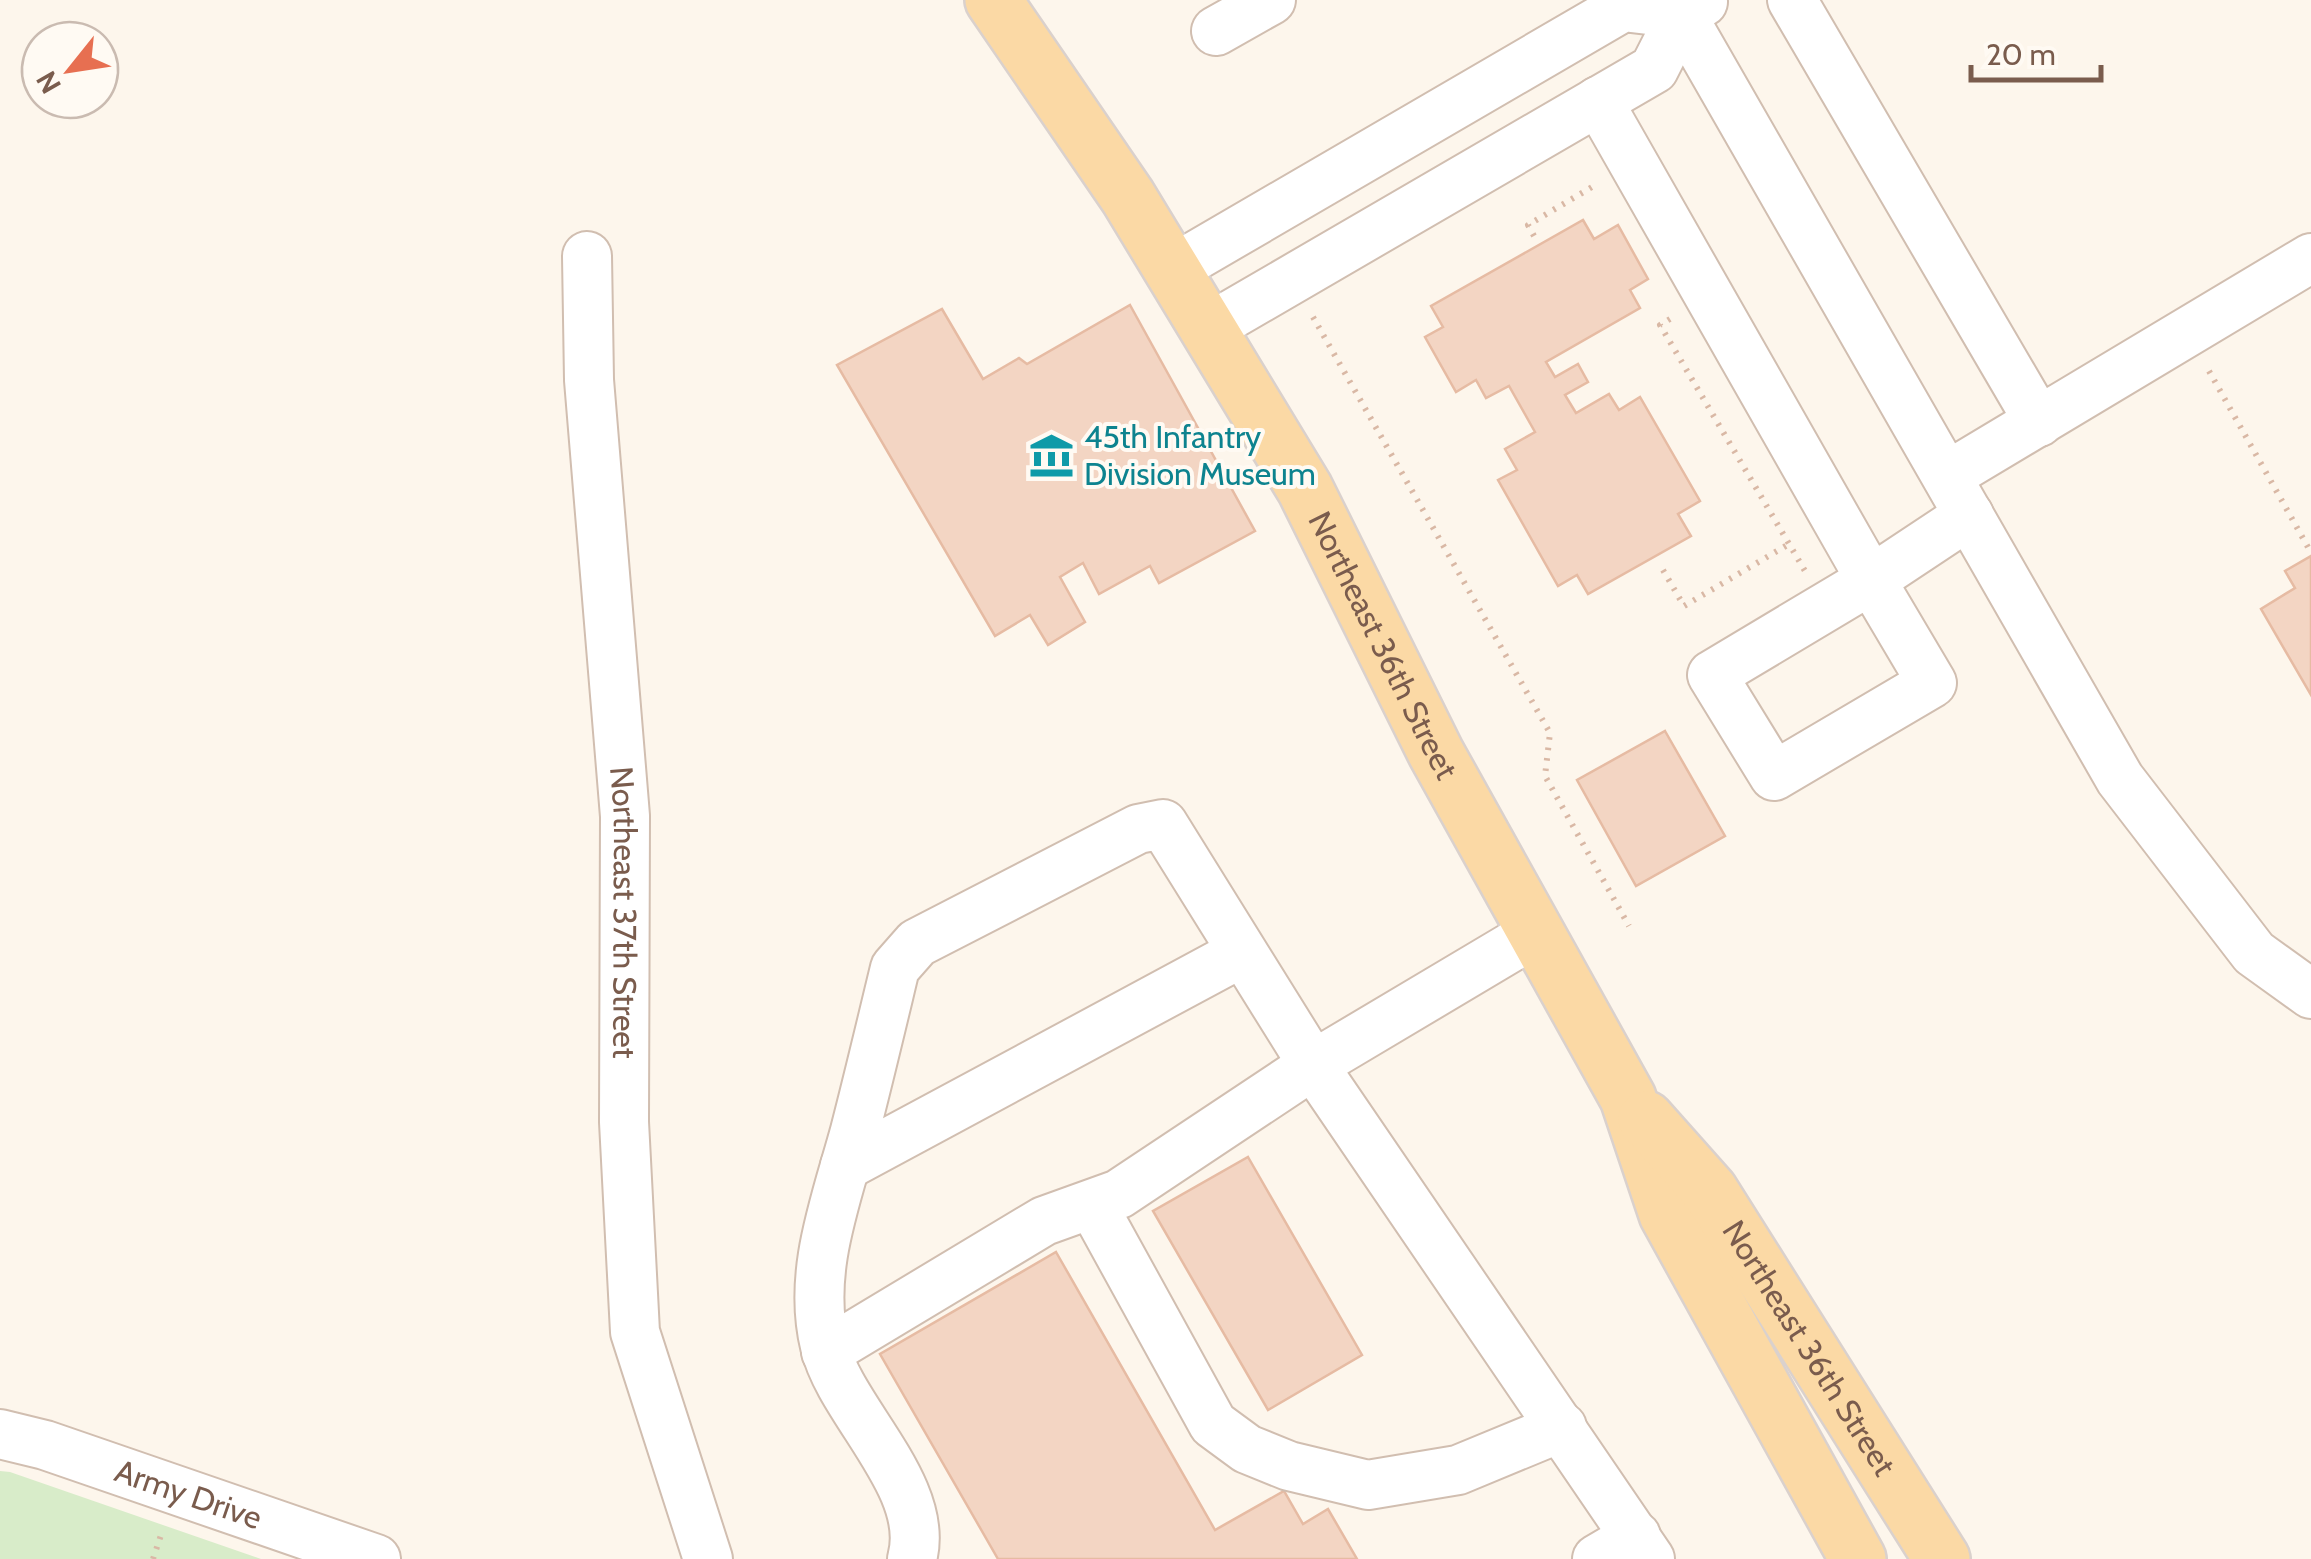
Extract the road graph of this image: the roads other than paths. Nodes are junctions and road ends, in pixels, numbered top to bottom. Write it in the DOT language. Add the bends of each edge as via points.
graph roads {
  1 [pos="993,0"];
  2 [pos="1271,0"];
  3 [pos="1792,0"];
  4 [pos="1687,5"];
  5 [pos="1216,31"];
  6 [pos="1598,101"];
  7 [pos="587,256"];
  8 [pos="2311,258"];
  9 [pos="1173,269"];
  10 [pos="1210,327"];
  11 [pos="2038,422"];
  12 [pos="1958,496"];
  13 [pos="1871,580"];
  14 [pos="1535,934"];
  15 [pos="1241,953"];
  16 [pos="2311,994"];
  17 [pos="1313,1065"];
  18 [pos="1628,1098"];
  19 [pos="846,1166"];
  20 [pos="1093,1206"];
  21 [pos="826,1352"];
  22 [pos="1562,1427"];
  23 [pos="0,1434"];
  24 [pos="1628,1551"];
  25 [pos="376,1559"];
  26 [pos="708,1559"];
  27 [pos="912,1559"];
  28 [pos="1858,1559"];
  29 [pos="1942,1559"];
  1 -- 9 [label="main road, Northeast 36th Street"];
  2 -- 5 [label="street"];
  3 -- 11 [label="street"];
  4 -- 6 [label="street" via="1654,69"];
  4 -- 9 [label="street" via="1623,7"];
  4 -- 12 [label="street"];
  6 -- 10 [label="street"];
  6 -- 13 [label="street"];
  7 -- 26 [label="street, Northeast 37th Street" via="589,380 625,816 624,1122 635,1332"];
  8 -- 11 [label="street"];
  9 -- 10 [label="main road, Northeast 36th Street"];
  10 -- 14 [label="main road, Northeast 36th Street" via="1305,489"];
  11 -- 12 [label="street"];
  12 -- 13 [label="street"];
  12 -- 16 [label="street" via="2120,779 2254,953"];
  13 -- 13 [label="street" via="1932,682 1774,776 1712,675"];
  14 -- 17 [label="street"];
  14 -- 18 [label="main road, Northeast 36th Street"];
  15 -- 17 [label="street"];
  15 -- 19 [label="street"];
  15 -- 19 [label="street" via="1163,824 1138,829 917,943 895,968"];
  17 -- 20 [label="street"];
  17 -- 22 [label="street"];
  18 -- 28 [label="main road, Northeast 36th Street" via="1667,1214"];
  18 -- 29 [label="main road, Northeast 36th Street" via="1710,1191"];
  19 -- 21 [label="street" via="821,1257 818,1312"];
  20 -- 21 [label="street" via="1044,1221"];
  20 -- 22 [label="street" via="1213,1424 1246,1450 1368,1485 1458,1470"];
  21 -- 27 [label="street" via="915,1522"];
  22 -- 24 [label="street"];
  23 -- 25 [label="street, Army Drive"];
}
